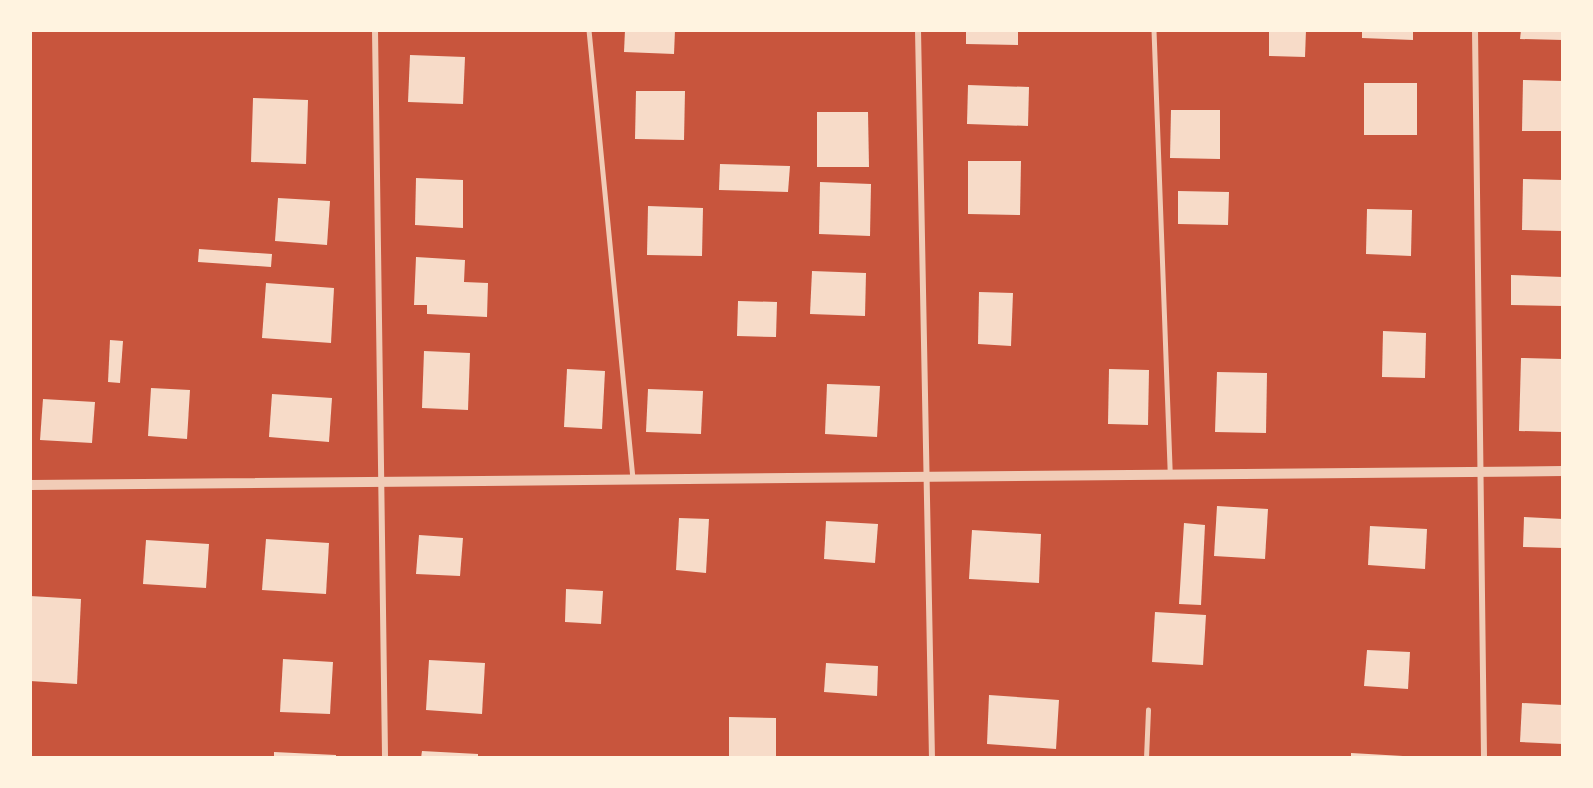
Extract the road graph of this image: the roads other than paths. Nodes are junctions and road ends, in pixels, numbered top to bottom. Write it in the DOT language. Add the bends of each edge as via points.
graph roads {
  1 [pos="375,30"];
  2 [pos="589,30"];
  3 [pos="918,30"];
  4 [pos="1154,30"];
  5 [pos="1475,30"];
  6 [pos="1480,471"];
  7 [pos="1563,471"];
  8 [pos="1170,475"];
  9 [pos="925,477"];
  10 [pos="633,480"];
  11 [pos="381,481"];
  12 [pos="30,485"];
  13 [pos="1148,710"];
  14 [pos="385,758"];
  15 [pos="932,758"];
  16 [pos="1146,758"];
  17 [pos="1484,758"];
  1 -- 11 [label="street"];
  2 -- 10 [label="lane"];
  3 -- 9 [label="street"];
  4 -- 8 [label="lane"];
  5 -- 6 [label="street"];
  6 -- 7 [label="street"];
  6 -- 8 [label="street"];
  6 -- 17 [label="street"];
  8 -- 9 [label="street"];
  9 -- 10 [label="street"];
  9 -- 15 [label="street"];
  10 -- 11 [label="street"];
  11 -- 12 [label="street"];
  11 -- 14 [label="street"];
  13 -- 16 [label="lane"];
}
